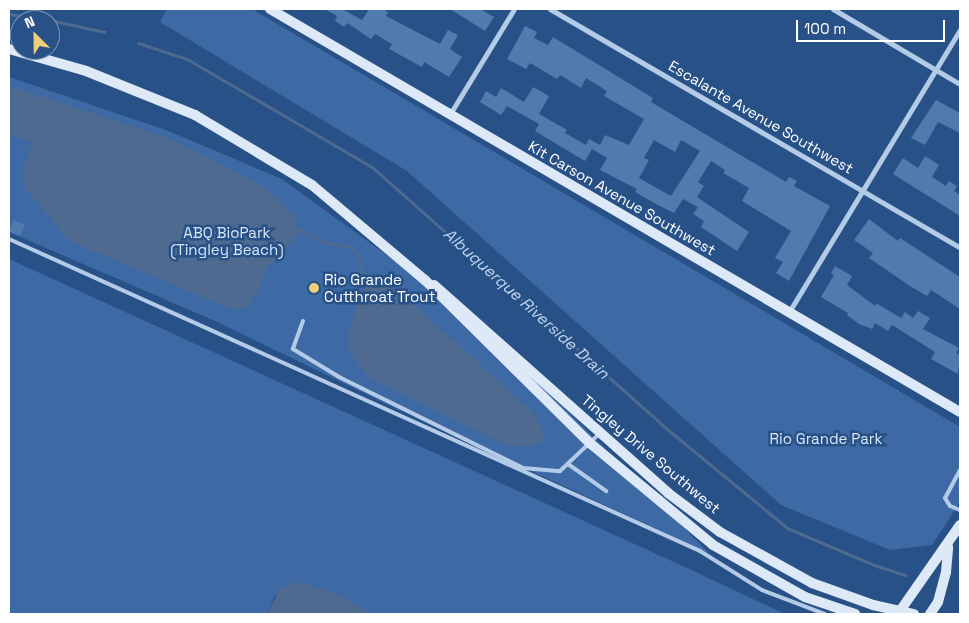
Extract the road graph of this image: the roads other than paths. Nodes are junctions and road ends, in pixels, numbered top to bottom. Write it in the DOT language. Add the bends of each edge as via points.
graph roads {
  1 [pos="270,9"];
  2 [pos="514,9"];
  3 [pos="550,9"];
  4 [pos="833,9"];
  5 [pos="960,30"];
  6 [pos="9,49"];
  7 [pos="936,70"];
  8 [pos="960,84"];
  9 [pos="450,114"];
  10 [pos="861,190"];
  11 [pos="9,239"];
  12 [pos="960,248"];
  13 [pos="425,280"];
  14 [pos="789,312"];
  15 [pos="303,321"];
  16 [pos="960,412"];
  17 [pos="600,432"];
  18 [pos="591,444"];
  19 [pos="568,464"];
  20 [pos="960,470"];
  21 [pos="606,490"];
  22 [pos="960,510"];
  23 [pos="960,525"];
  24 [pos="948,546"];
  25 [pos="900,611"];
  26 [pos="825,614"];
  27 [pos="855,614"];
  28 [pos="914,614"];
  29 [pos="930,614"];
  1 -- 9 [label="street, Kit Carson Avenue Southwest"];
  2 -- 9 [label="street"];
  3 -- 10 [label="street, Escalante Avenue Southwest"];
  4 -- 7 [label="street"];
  5 -- 7 [label="street"];
  6 -- 13 [label="street, Tingley Drive Southwest" via="86,70 187,111 226,132 343,208"];
  7 -- 8 [label="street"];
  7 -- 10 [label="street"];
  9 -- 14 [label="street, Kit Carson Avenue Southwest"];
  10 -- 12 [label="street, Escalante Avenue Southwest"];
  10 -- 14 [label="street"];
  11 -- 26 [label="lane" via="700,551 762,590"];
  13 -- 17 [label="street, Tingley Drive Southwest" via="446,292"];
  13 -- 18 [label="street, Tingley Drive Southwest"];
  14 -- 16 [label="street, Kit Carson Avenue Southwest"];
  15 -- 19 [label="lane" via="293,349 339,377 523,468 560,471"];
  17 -- 18 [label="lane"];
  17 -- 25 [label="street, Tingley Drive Southwest" via="668,493 720,532 812,583"];
  18 -- 19 [label="lane"];
  18 -- 27 [label="street, Tingley Drive Southwest" via="712,545 805,597"];
  19 -- 21 [label="lane"];
  20 -- 22 [label="lane" via="945,498 950,506"];
  23 -- 24 [label="street"];
  24 -- 25 [label="street"];
  24 -- 29 [label="street" via="946,572 938,602"];
  25 -- 28 [label="street, Tingley Drive Southwest"];
}
